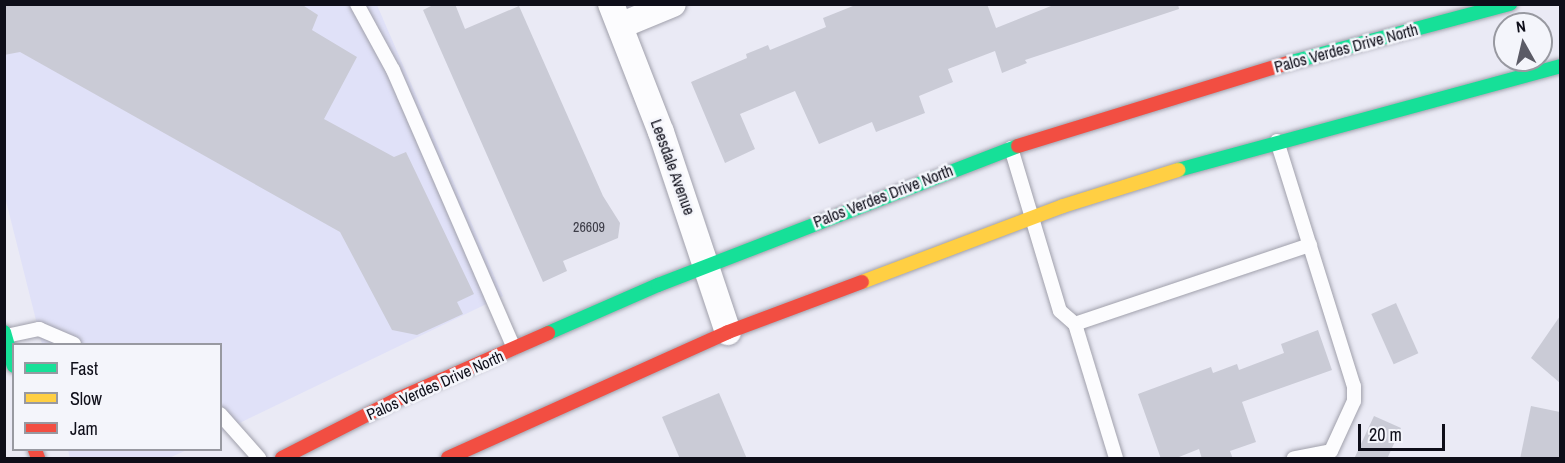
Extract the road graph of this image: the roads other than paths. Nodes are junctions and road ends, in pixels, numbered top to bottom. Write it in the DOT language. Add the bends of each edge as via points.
graph roads {
  1 [pos="357,4"];
  2 [pos="673,4"];
  3 [pos="1510,4"];
  4 [pos="616,15"];
  5 [pos="1560,66"];
  6 [pos="1277,141"];
  7 [pos="1011,148"];
  8 [pos="1032,217"];
  9 [pos="1310,244"];
  10 [pos="707,265"];
  11 [pos="1075,324"];
  12 [pos="728,332"];
  13 [pos="5,334"];
  14 [pos="70,343"];
  15 [pos="515,350"];
  16 [pos="12,359"];
  17 [pos="222,416"];
  18 [pos="259,459"];
  19 [pos="282,459"];
  20 [pos="448,459"];
  21 [pos="1116,459"];
  22 [pos="1293,459"];
  1 -- 15 [label="lane" via="393,70"];
  2 -- 4 [label="street"];
  3 -- 7 [label="main road, Palos Verdes Drive North" via="1259,71"];
  4 -- 10 [label="street, Leesdale Avenue"];
  5 -- 6 [label="main road"];
  6 -- 8 [label="main road"];
  6 -- 9 [label="lane"];
  7 -- 8 [label="lane"];
  7 -- 10 [label="main road, Palos Verdes Drive North"];
  8 -- 11 [label="lane" via="1060,311"];
  8 -- 12 [label="main road"];
  9 -- 11 [label="lane"];
  9 -- 22 [label="lane" via="1352,371 1354,401 1331,451"];
  10 -- 12 [label="street, Leesdale Avenue"];
  10 -- 15 [label="main road, Palos Verdes Drive North"];
  11 -- 21 [label="lane"];
  12 -- 20 [label="main road"];
  13 -- 14 [label="lane" via="39,329"];
  13 -- 16 [label="main road"];
  15 -- 19 [label="main road, Palos Verdes Drive North" via="398,399"];
  17 -- 18 [label="lane"];
}
